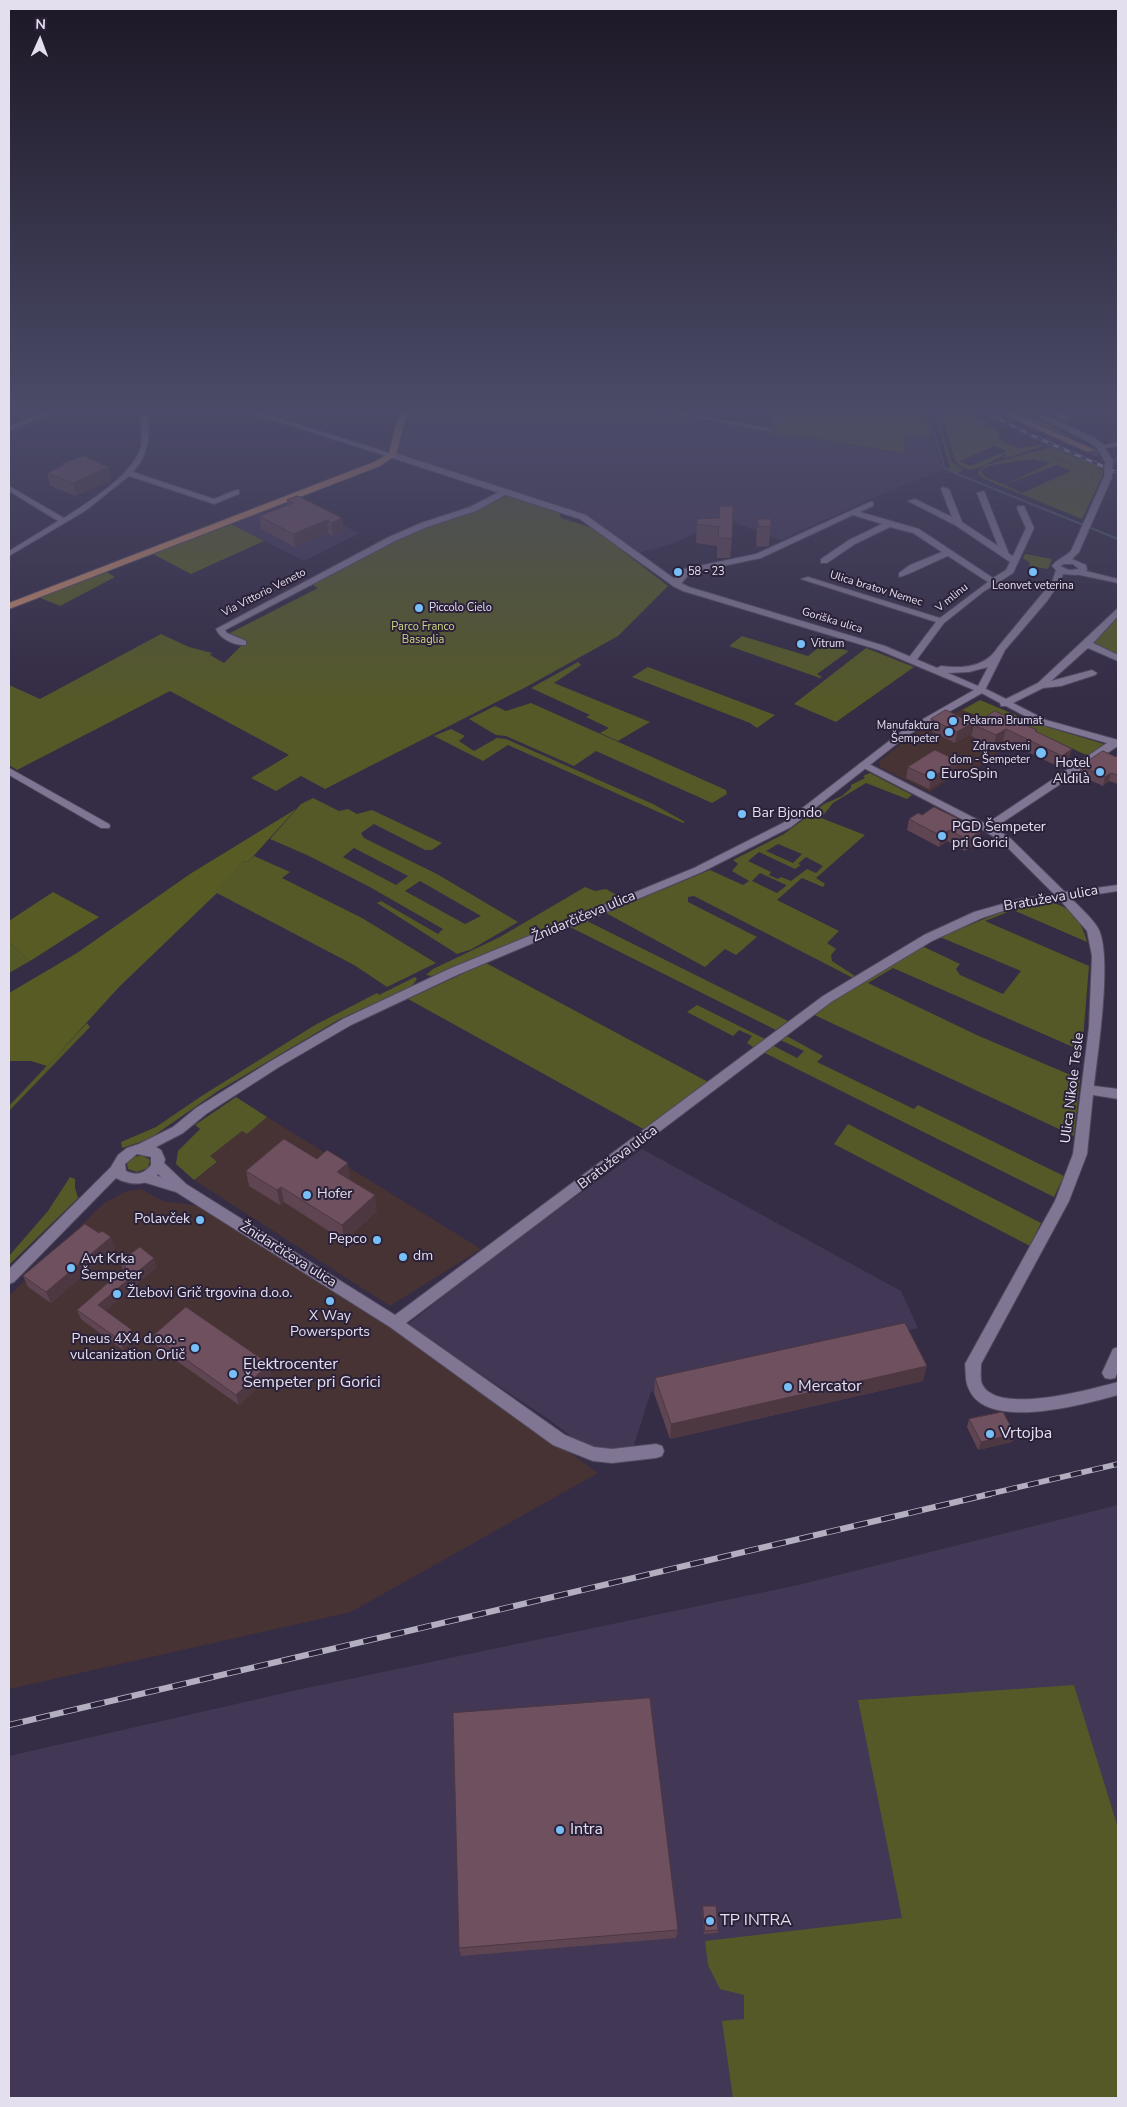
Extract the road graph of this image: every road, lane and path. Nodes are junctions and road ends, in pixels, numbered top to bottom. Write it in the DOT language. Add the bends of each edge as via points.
graph roads {
  1 [pos="44,509"];
  2 [pos="77,509"];
  3 [pos="260,509"];
  4 [pos="472,509"];
  5 [pos="561,509"];
  6 [pos="858,509"];
  7 [pos="929,509"];
  8 [pos="953,509"];
  9 [pos="987,509"];
  10 [pos="1022,509"];
  11 [pos="1094,509"];
  12 [pos="852,512"];
  13 [pos="62,520"];
  14 [pos="958,523"];
  15 [pos="889,524"];
  16 [pos="1075,552"];
  17 [pos="947,553"];
  18 [pos="9,554"];
  19 [pos="1005,554"];
  20 [pos="824,560"];
  21 [pos="1014,561"];
  22 [pos="1066,561"];
  23 [pos="1077,569"];
  24 [pos="1060,570"];
  25 [pos="902,575"];
  26 [pos="805,579"];
  27 [pos="1118,581"];
  28 [pos="994,582"];
  29 [pos="1056,582"];
  30 [pos="674,584"];
  31 [pos="9,606"];
  32 [pos="1118,611"];
  33 [pos="941,621"];
  34 [pos="243,643"];
  35 [pos="1087,644"];
  36 [pos="1118,658"];
  37 [pos="994,659"];
  38 [pos="912,660"];
  39 [pos="929,668"];
  40 [pos="1092,673"];
  41 [pos="1041,686"];
  42 [pos="981,690"];
  43 [pos="1004,704"];
  44 [pos="1117,743"];
  45 [pos="863,765"];
  46 [pos="9,771"];
  47 [pos="104,826"];
  48 [pos="988,828"];
  49 [pos="1118,888"];
  50 [pos="1063,896"];
  51 [pos="1087,1089"];
  52 [pos="1118,1094"];
  53 [pos="178,1130"];
  54 [pos="143,1148"];
  55 [pos="158,1161"];
  56 [pos="117,1169"];
  57 [pos="145,1177"];
  58 [pos="128,1179"];
  59 [pos="181,1188"];
  60 [pos="87,1198"];
  61 [pos="9,1278"];
  62 [pos="396,1323"];
  63 [pos="1118,1353"];
  64 [pos="1110,1373"];
  65 [pos="1118,1390"];
  66 [pos="656,1451"];
  1 -- 13 [label="street"];
  2 -- 13 [label="street"];
  3 -- 31 [label="main road"];
  4 -- 34 [label="street, Via Vittorio Veneto" via="392,539 220,629 223,635"];
  5 -- 30 [label="street" via="583,517"];
  6 -- 12 [label="street"];
  7 -- 14 [label="street"];
  8 -- 14 [label="street"];
  9 -- 19 [label="street"];
  10 -- 21 [label="street, V mlinu" via="1030,528"];
  11 -- 16 [label="street, bridge"];
  12 -- 15 [label="street"];
  12 -- 30 [label="street" via="758,556 687,572"];
  13 -- 18 [label="street"];
  14 -- 19 [label="street"];
  15 -- 17 [label="street" via="916,532"];
  15 -- 20 [label="street"];
  16 -- 22 [label="street"];
  16 -- 23 [label="street"];
  17 -- 25 [label="street"];
  17 -- 28 [label="street"];
  19 -- 21 [label="street"];
  21 -- 28 [label="street, V mlinu" via="1010,571"];
  22 -- 23 [label="street"];
  22 -- 24 [label="street" via="1056,564"];
  23 -- 24 [label="street"];
  23 -- 27 [label="street"];
  23 -- 29 [label="street"];
  24 -- 29 [label="street"];
  26 -- 33 [label="street, Ulica bratov Nemec"];
  28 -- 33 [label="street, V mlinu"];
  29 -- 37 [label="street"];
  30 -- 38 [label="street, Goriška ulica"];
  32 -- 35 [label="street"];
  33 -- 38 [label="street, V mlinu"];
  35 -- 36 [label="street"];
  35 -- 41 [label="street"];
  37 -- 39 [label="street" via="986,665 964,670"];
  37 -- 42 [label="street"];
  38 -- 39 [label="street, Goriška ulica"];
  39 -- 42 [label="street, Goriška ulica"];
  40 -- 41 [label="street"];
  41 -- 43 [label="street"];
  42 -- 43 [label="street, Goriška ulica"];
  42 -- 45 [label="street, Žnidarčičeva ulica" via="905,733"];
  43 -- 44 [label="street, Goriška ulica" via="1043,722"];
  44 -- 48 [label="street"];
  45 -- 48 [label="street, Ulica Nikole Tesle"];
  45 -- 53 [label="street, Žnidarčičeva ulica" via="787,825 747,847 453,972 347,1022 201,1111"];
  46 -- 47 [label="street"];
  48 -- 50 [label="street, Ulica Nikole Tesle" via="1006,840"];
  49 -- 50 [label="street, Bratuževa ulica"];
  50 -- 51 [label="street, Ulica Nikole Tesle" via="1093,930 1098,956 1095,1027"];
  50 -- 62 [label="street, Bratuževa ulica" via="1020,902 978,915 928,938 827,999"];
  51 -- 52 [label="street"];
  51 -- 65 [label="street, Ulica Nikole Tesle" via="1080,1154 1062,1201 973,1364 971,1376 976,1392 991,1402 1010,1406 1046,1404"];
  53 -- 54 [label="street, Žnidarčičeva ulica"];
  53 -- 55 [label="street, Žnidarčičeva ulica"];
  54 -- 55 [label="street, Žnidarčičeva ulica" via="152,1150"];
  54 -- 56 [label="street, Žnidarčičeva ulica" via="124,1155"];
  55 -- 57 [label="street, Žnidarčičeva ulica"];
  55 -- 59 [label="street, Žnidarčičeva ulica"];
  56 -- 58 [label="street"];
  56 -- 60 [label="street, Žnidarčičeva ulica"];
  57 -- 58 [label="street, Žnidarčičeva ulica"];
  57 -- 59 [label="street, Žnidarčičeva ulica"];
  58 -- 60 [label="street, Žnidarčičeva ulica"];
  59 -- 62 [label="street, Žnidarčičeva ulica"];
  60 -- 61 [label="street, Žnidarčičeva ulica"];
  62 -- 66 [label="street" via="559,1440 575,1448 612,1456"];
  63 -- 64 [label="street"];
}
